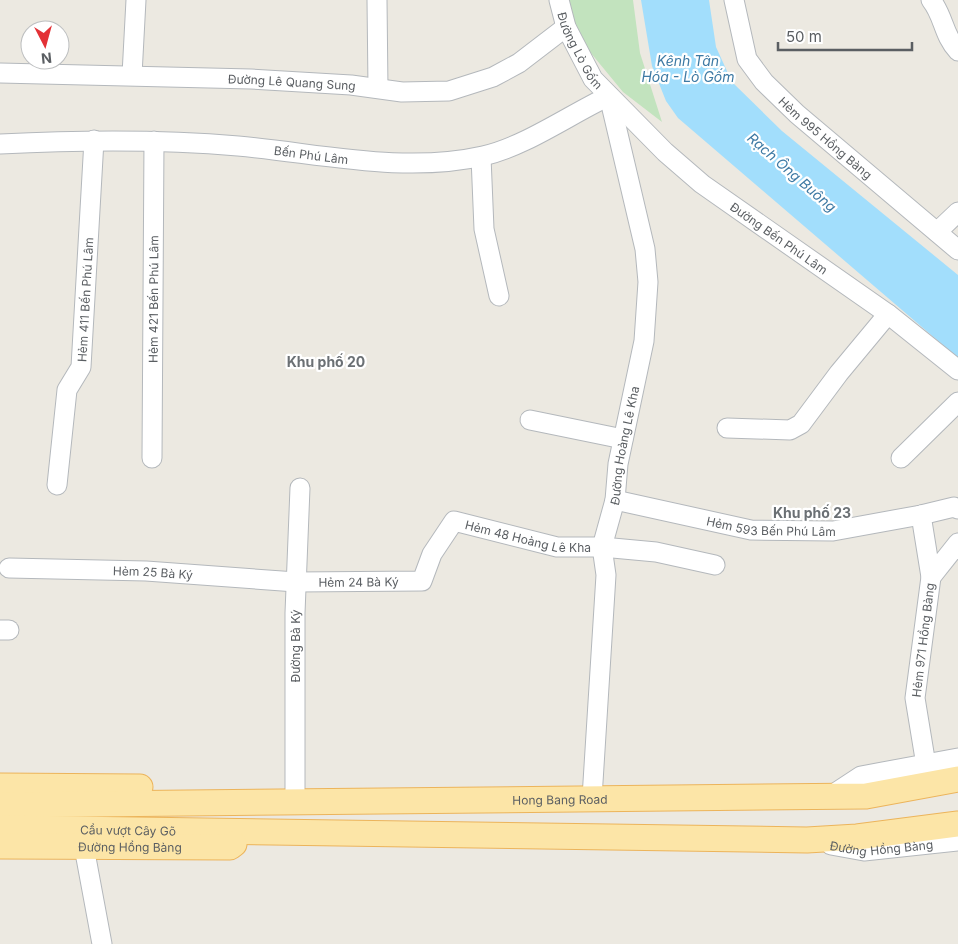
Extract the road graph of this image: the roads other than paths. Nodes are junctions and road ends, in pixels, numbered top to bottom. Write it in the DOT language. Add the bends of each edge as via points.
graph roads {
  1 [pos="136,0"];
  2 [pos="377,0"];
  3 [pos="558,0"];
  4 [pos="734,0"];
  5 [pos="931,0"];
  6 [pos="566,27"];
  7 [pos="958,51"];
  8 [pos="0,73"];
  9 [pos="132,75"];
  10 [pos="378,88"];
  11 [pos="609,96"];
  12 [pos="94,140"];
  13 [pos="154,141"];
  14 [pos="0,144"];
  15 [pos="481,157"];
  16 [pos="958,212"];
  17 [pos="937,232"];
  18 [pos="958,250"];
  19 [pos="499,296"];
  20 [pos="888,314"];
  21 [pos="958,370"];
  22 [pos="958,402"];
  23 [pos="530,420"];
  24 [pos="728,428"];
  25 [pos="623,439"];
  26 [pos="152,458"];
  27 [pos="901,458"];
  28 [pos="57,485"];
  29 [pos="300,488"];
  30 [pos="614,500"];
  31 [pos="958,509"];
  32 [pos="921,515"];
  33 [pos="958,543"];
  34 [pos="602,547"];
  35 [pos="715,565"];
  36 [pos="10,568"];
  37 [pos="931,577"];
  38 [pos="422,581"];
  39 [pos="296,582"];
  40 [pos="958,758"];
  41 [pos="926,765"];
  42 [pos="958,779"];
  43 [pos="0,786"];
  44 [pos="829,797"];
  45 [pos="592,798"];
  46 [pos="253,802"];
  47 [pos="295,802"];
  48 [pos="0,805"];
  49 [pos="958,824"];
  50 [pos="0,828"];
  51 [pos="254,831"];
  52 [pos="807,840"];
  53 [pos="958,842"];
  54 [pos="0,846"];
  55 [pos="84,847"];
  56 [pos="102,944"];
  1 -- 9 [label="street"];
  2 -- 10 [label="street"];
  3 -- 6 [label="street, Đường Lò Gốm"];
  4 -- 17 [label="street, Hẻm 995 Hồng Bàng" via="747,59 764,82 796,114"];
  5 -- 7 [label="street" via="948,41"];
  6 -- 10 [label="street, Đường Lê Quang Sung" via="520,64 493,77 449,91 426,93"];
  6 -- 11 [label="street, Đường Lò Gốm" via="593,79"];
  8 -- 9 [label="street, Đường Lê Quang Sung"];
  9 -- 10 [label="street, Đường Lê Quang Sung"];
  11 -- 15 [label="street, Bến Phú Lâm" via="509,148"];
  11 -- 20 [label="street, Đường Bến Phú Lâm" via="702,184"];
  11 -- 25 [label="street, Đường Hoàng Lê Kha" via="645,249 648,282 644,341"];
  12 -- 13 [label="street, Bến Phú Lâm"];
  12 -- 14 [label="street, Bến Phú Lâm"];
  12 -- 28 [label="street, Hẻm 411 Bến Phú Lâm" via="81,368 67,390"];
  13 -- 15 [label="street, Bến Phú Lâm" via="420,163"];
  13 -- 26 [label="street, Hẻm 421 Bến Phú Lâm"];
  15 -- 19 [label="street" via="484,229"];
  16 -- 17 [label="street"];
  17 -- 18 [label="street, Hẻm 995 Hồng Bàng"];
  20 -- 21 [label="street, Đường Bến Phú Lâm"];
  20 -- 24 [label="street" via="802,424 790,430"];
  22 -- 27 [label="street"];
  23 -- 25 [label="street"];
  25 -- 30 [label="street, Đường Hoàng Lê Kha"];
  29 -- 39 [label="street, Đường Bà Ký"];
  30 -- 32 [label="street, Hẻm 593 Bến Phú Lâm" via="751,530 833,531"];
  30 -- 34 [label="street, Đường Hoàng Lê Kha"];
  31 -- 32 [label="street, Hẻm 593 Bến Phú Lâm" via="954,507"];
  32 -- 37 [label="street, Hẻm 971 Hồng Bàng"];
  33 -- 37 [label="street"];
  34 -- 35 [label="street, Hẻm 48 Hoàng Lê Kha" via="656,552"];
  34 -- 38 [label="street, Hẻm 48 Hoàng Lê Kha" via="557,547 454,521 432,554"];
  34 -- 45 [label="street, Đường Hoàng Lê Kha" via="606,575"];
  36 -- 39 [label="street, Hẻm 25 Bà Ký" via="146,571"];
  37 -- 41 [label="street, Hẻm 971 Hồng Bàng" via="915,698"];
  38 -- 39 [label="street, Hẻm 24 Bà Ký"];
  39 -- 47 [label="street, Đường Bà Ký"];
  40 -- 41 [label="street"];
  41 -- 44 [label="street" via="862,776"];
  42 -- 44 [label="main road, Hong Bang Road" via="866,796"];
  43 -- 46 [label="main road" via="232,788"];
  44 -- 45 [label="main road, Hong Bang Road"];
  45 -- 47 [label="main road, Hong Bang Road"];
  46 -- 47 [label="main road, Hong Bang Road"];
  46 -- 48 [label="main road, Cầu vượt Cây Gõ"];
  49 -- 52 [label="main road"];
  50 -- 51 [label="main road, Cầu vượt Cây Gõ"];
  51 -- 52 [label="main road"];
  51 -- 55 [label="main road, Đường Hồng Bàng" via="230,847"];
  52 -- 53 [label="street, Đường Hồng Bàng" via="864,851"];
  54 -- 55 [label="main road, Đường Hồng Bàng"];
  55 -- 56 [label="street"];
}
